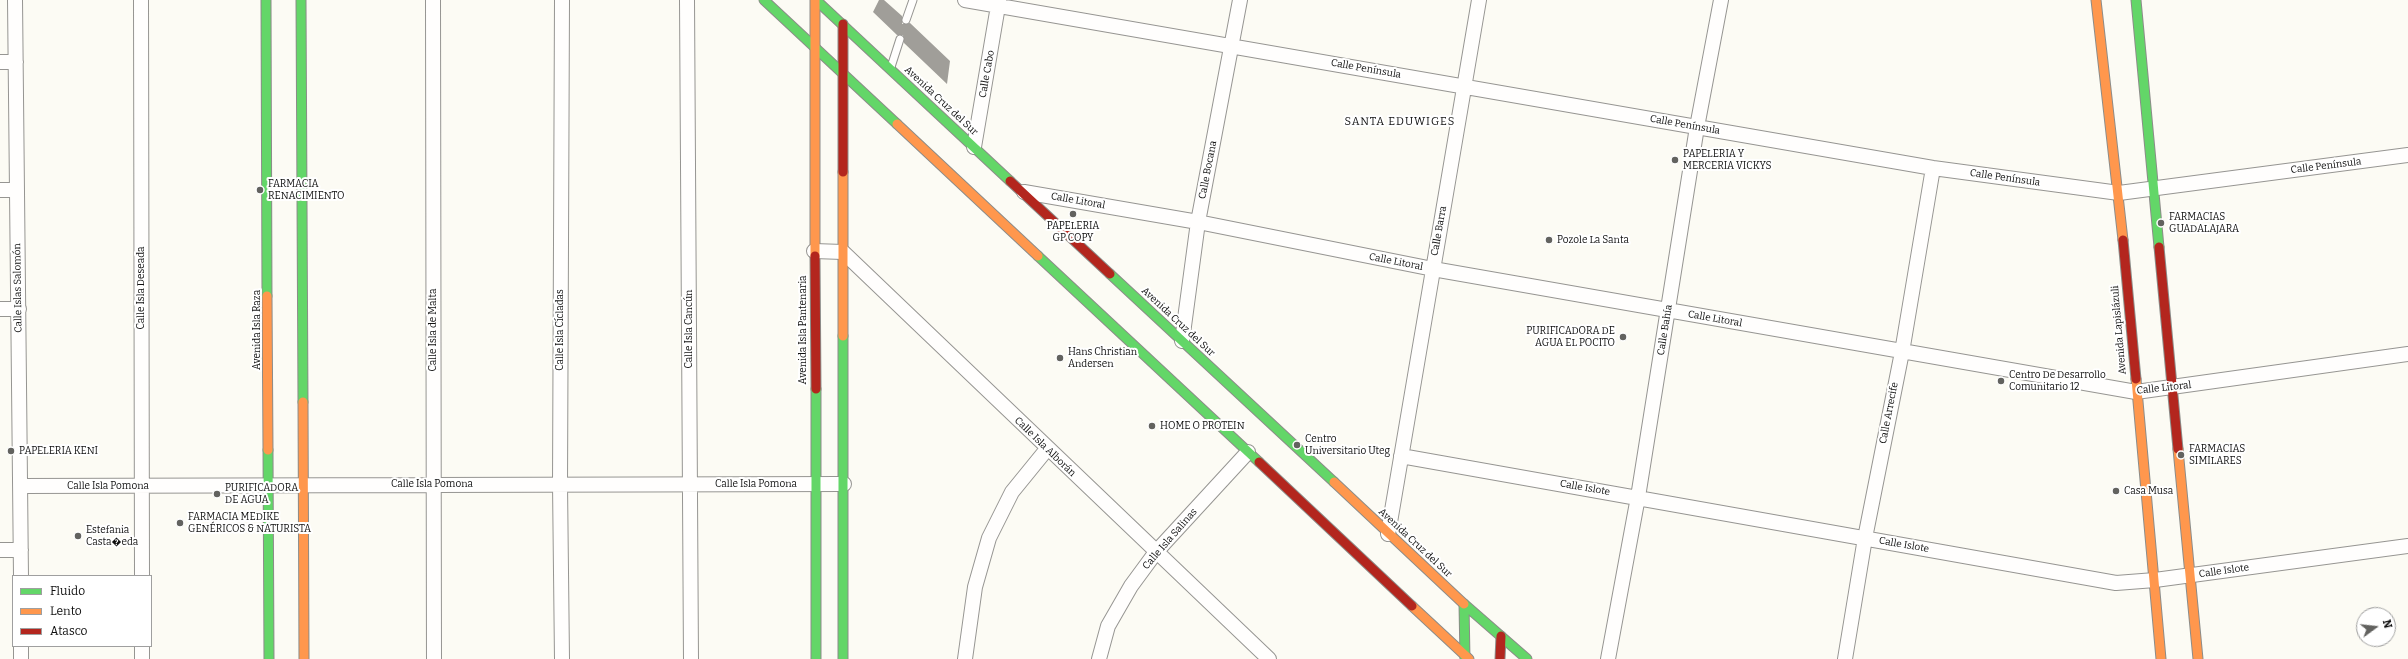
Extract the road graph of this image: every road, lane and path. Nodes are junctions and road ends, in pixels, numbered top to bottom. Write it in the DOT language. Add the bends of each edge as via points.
graph roads {
  1 [pos="16,0"];
  2 [pos="141,0"];
  3 [pos="266,0"];
  4 [pos="301,0"];
  5 [pos="433,0"];
  6 [pos="562,0"];
  7 [pos="687,0"];
  8 [pos="764,0"];
  9 [pos="815,0"];
  10 [pos="913,0"];
  11 [pos="965,0"];
  12 [pos="1240,0"];
  13 [pos="1479,0"];
  14 [pos="1721,0"];
  15 [pos="2096,0"];
  16 [pos="2136,0"];
  17 [pos="999,3"];
  18 [pos="906,20"];
  19 [pos="842,24"];
  20 [pos="900,39"];
  21 [pos="1232,46"];
  22 [pos="815,48"];
  23 [pos="0,62"];
  24 [pos="16,62"];
  25 [pos="890,68"];
  26 [pos="841,72"];
  27 [pos="1464,86"];
  28 [pos="1697,127"];
  29 [pos="974,147"];
  30 [pos="2408,155"];
  31 [pos="1933,168"];
  32 [pos="2155,188"];
  33 [pos="0,190"];
  34 [pos="17,190"];
  35 [pos="1024,192"];
  36 [pos="2119,193"];
  37 [pos="1198,222"];
  38 [pos="814,251"];
  39 [pos="842,252"];
  40 [pos="1433,269"];
  41 [pos="0,309"];
  42 [pos="19,309"];
  43 [pos="1669,311"];
  44 [pos="1182,341"];
  45 [pos="1902,352"];
  46 [pos="2408,354"];
  47 [pos="2173,388"];
  48 [pos="2136,392"];
  49 [pos="1047,449"];
  50 [pos="1248,452"];
  51 [pos="1402,456"];
  52 [pos="433,484"];
  53 [pos="560,484"];
  54 [pos="690,484"];
  55 [pos="814,484"];
  56 [pos="844,484"];
  57 [pos="269,485"];
  58 [pos="303,485"];
  59 [pos="20,486"];
  60 [pos="142,486"];
  61 [pos="1638,497"];
  62 [pos="1388,534"];
  63 [pos="1865,538"];
  64 [pos="2408,546"];
  65 [pos="0,550"];
  66 [pos="21,550"];
  67 [pos="1156,552"];
  68 [pos="21,575"];
  69 [pos="142,575"];
  70 [pos="2191,575"];
  71 [pos="2155,580"];
  72 [pos="1464,604"];
  73 [pos="1500,636"];
  74 [pos="21,647"];
  75 [pos="142,647"];
  76 [pos="1467,658"];
  77 [pos="21,659"];
  78 [pos="142,659"];
  79 [pos="269,659"];
  80 [pos="304,659"];
  81 [pos="434,659"];
  82 [pos="562,659"];
  83 [pos="690,659"];
  84 [pos="816,659"];
  85 [pos="843,659"];
  86 [pos="966,659"];
  87 [pos="1099,659"];
  88 [pos="1269,659"];
  89 [pos="1500,659"];
  90 [pos="1527,659"];
  91 [pos="1608,659"];
  92 [pos="1845,659"];
  93 [pos="2161,659"];
  94 [pos="2198,659"];
  1 -- 24 [label="street, Calle Islas Salomón"];
  2 -- 60 [label="street, Calle Isla Deseada"];
  3 -- 57 [label="main road, Avenida Isla Raza"];
  4 -- 58 [label="main road"];
  5 -- 52 [label="street, Calle Isla de Malta"];
  6 -- 53 [label="street, Calle Isla Cícladas"];
  7 -- 54 [label="street, Calle Isla Cancún"];
  8 -- 22 [label="main road"];
  9 -- 19 [label="main road, Avenida Cruz del Sur"];
  9 -- 22 [label="main road, Avenida Isla Pantenaria"];
  10 -- 18 [label="lane"];
  11 -- 17 [label="street, Calle Península"];
  12 -- 21 [label="street, Calle Bocana"];
  13 -- 27 [label="street, Calle Barra"];
  14 -- 28 [label="street, Calle Bahía"];
  15 -- 36 [label="main road, Avenida Lapislázuli"];
  16 -- 32 [label="main road"];
  17 -- 21 [label="street, Calle Península"];
  17 -- 29 [label="street, Calle Cabo"];
  19 -- 25 [label="main road, Avenida Cruz del Sur"];
  19 -- 26 [label="main road"];
  20 -- 25 [label="lane"];
  21 -- 27 [label="street, Calle Península"];
  21 -- 37 [label="street, Calle Bocana"];
  22 -- 26 [label="main road"];
  22 -- 38 [label="main road, Avenida Isla Pantenaria"];
  23 -- 24 [label="street"];
  24 -- 34 [label="street, Calle Islas Salomón"];
  25 -- 29 [label="main road, Avenida Cruz del Sur"];
  26 -- 39 [label="main road"];
  26 -- 50 [label="main road"];
  27 -- 28 [label="street, Calle Península"];
  27 -- 40 [label="street, Calle Barra"];
  28 -- 31 [label="street, Calle Península"];
  28 -- 43 [label="street, Calle Bahía"];
  29 -- 35 [label="main road, Avenida Cruz del Sur"];
  30 -- 32 [label="street, Calle Península"];
  31 -- 36 [label="street, Calle Península"];
  31 -- 45 [label="street, Calle Arrecife"];
  32 -- 36 [label="street, Calle Península"];
  32 -- 47 [label="main road"];
  33 -- 34 [label="street"];
  34 -- 42 [label="street, Calle Islas Salomón"];
  35 -- 37 [label="street, Calle Litoral"];
  35 -- 44 [label="main road, Avenida Cruz del Sur"];
  36 -- 48 [label="main road, Avenida Lapislázuli"];
  37 -- 40 [label="street, Calle Litoral"];
  37 -- 44 [label="street, Calle Bocana"];
  38 -- 39 [label="street"];
  38 -- 55 [label="main road, Avenida Isla Pantenaria"];
  39 -- 49 [label="street, Calle Isla Alborán"];
  39 -- 56 [label="main road"];
  40 -- 43 [label="street, Calle Litoral"];
  40 -- 51 [label="street, Calle Barra"];
  41 -- 42 [label="street"];
  42 -- 59 [label="street, Calle Islas Salomón"];
  43 -- 45 [label="street, Calle Litoral"];
  43 -- 61 [label="street, Calle Bahía"];
  44 -- 62 [label="main road, Avenida Cruz del Sur"];
  45 -- 48 [label="street, Calle Litoral"];
  45 -- 63 [label="street, Calle Arrecife"];
  46 -- 47 [label="street, Calle Litoral"];
  47 -- 48 [label="street, Calle Litoral"];
  47 -- 70 [label="main road"];
  48 -- 71 [label="main road, Avenida Lapislázuli"];
  49 -- 67 [label="street, Calle Isla Alborán"];
  49 -- 86 [label="street" via="1012,492 989,538 975,587"];
  50 -- 67 [label="street, Calle Isla Salinas"];
  50 -- 76 [label="main road"];
  51 -- 61 [label="street, Calle Islote"];
  51 -- 62 [label="street, Calle Barra"];
  52 -- 53 [label="street, Calle Isla Pomona"];
  52 -- 58 [label="street, Calle Isla Pomona"];
  52 -- 81 [label="street, Calle Isla de Malta"];
  53 -- 54 [label="street, Calle Isla Pomona"];
  53 -- 82 [label="street, Calle Isla Cícladas"];
  54 -- 55 [label="street, Calle Isla Pomona"];
  54 -- 83 [label="street, Calle Isla Cancún"];
  55 -- 56 [label="street, Calle Isla Pomona"];
  55 -- 84 [label="main road, Avenida Isla Pantenaria"];
  56 -- 85 [label="main road"];
  57 -- 58 [label="street, Calle Isla Pomona"];
  57 -- 60 [label="street, Calle Isla Pomona"];
  57 -- 79 [label="main road, Avenida Isla Raza"];
  58 -- 80 [label="main road"];
  59 -- 60 [label="street, Calle Isla Pomona"];
  59 -- 66 [label="street, Calle Islas Salomón"];
  60 -- 69 [label="street, Calle Isla Deseada"];
  61 -- 63 [label="street, Calle Islote"];
  61 -- 91 [label="street, Calle Bahía"];
  62 -- 72 [label="main road, Avenida Cruz del Sur"];
  63 -- 71 [label="street, Calle Islote" via="2116,583"];
  63 -- 92 [label="street, Calle Arrecife"];
  64 -- 70 [label="street, Calle Islote"];
  65 -- 66 [label="street"];
  66 -- 68 [label="street, Calle Islas Salomón"];
  67 -- 87 [label="street, Calle Isla Salinas" via="1131,586 1108,626"];
  67 -- 88 [label="street, Calle Isla Alborán"];
  70 -- 71 [label="street, Calle Islote"];
  70 -- 94 [label="main road"];
  71 -- 93 [label="main road, Avenida Lapislázuli"];
  72 -- 73 [label="main road, Avenida Cruz del Sur"];
  72 -- 76 [label="main road"];
  73 -- 89 [label="main road"];
  73 -- 90 [label="main road, Avenida Cruz del Sur"];
  74 -- 77 [label="street"];
  75 -- 78 [label="street"];
}
